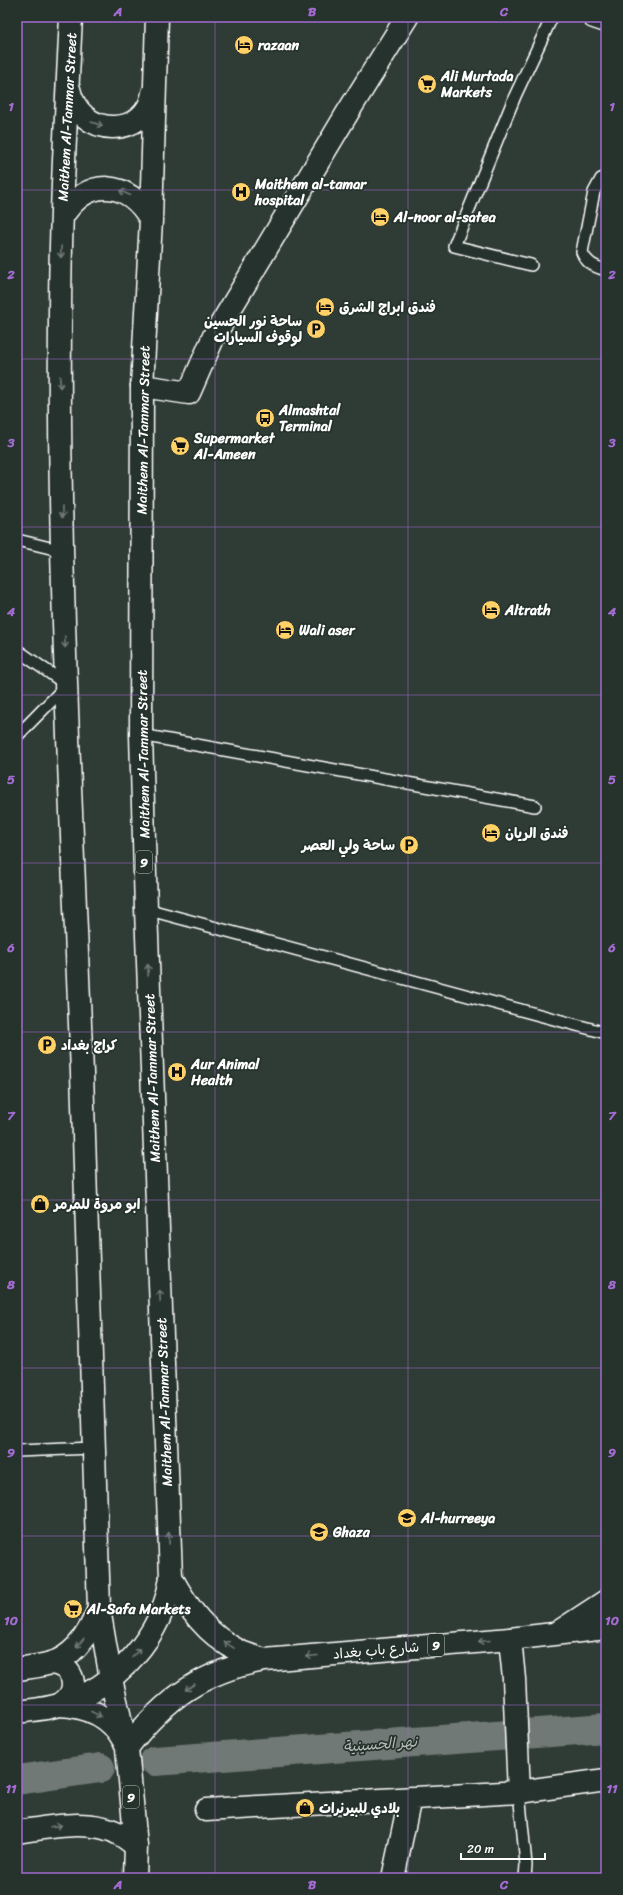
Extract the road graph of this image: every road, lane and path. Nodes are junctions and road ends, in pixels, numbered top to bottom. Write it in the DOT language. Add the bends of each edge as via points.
graph roads {
  1 [pos="71,17"];
  2 [pos="157,17"];
  3 [pos="407,17"];
  4 [pos="552,17"];
  5 [pos="594,17"];
  6 [pos="606,21"];
  7 [pos="155,82"];
  8 [pos="68,84"];
  9 [pos="606,177"];
  10 [pos="62,217"];
  11 [pos="151,220"];
  12 [pos="531,265"];
  13 [pos="606,270"];
  14 [pos="142,386"];
  15 [pos="17,540"];
  16 [pos="63,551"];
  17 [pos="17,650"];
  18 [pos="67,685"];
  19 [pos="141,735"];
  20 [pos="17,736"];
  21 [pos="536,806"];
  22 [pos="146,909"];
  23 [pos="606,1033"];
  24 [pos="93,1448"];
  25 [pos="17,1451"];
  26 [pos="171,1577"];
  27 [pos="606,1601"];
  28 [pos="100,1609"];
  29 [pos="606,1628"];
  30 [pos="557,1634"];
  31 [pos="510,1639"];
  32 [pos="265,1660"];
  33 [pos="50,1663"];
  34 [pos="17,1669"];
  35 [pos="111,1679"];
  36 [pos="59,1705"];
  37 [pos="17,1712"];
  38 [pos="127,1748"];
  39 [pos="606,1780"];
  40 [pos="519,1792"];
  41 [pos="410,1798"];
  42 [pos="206,1810"];
  43 [pos="17,1832"];
  44 [pos="136,1846"];
  45 [pos="135,1878"];
  46 [pos="393,1878"];
  47 [pos="525,1878"];
  1 -- 8 [label="main road, Maithem Al-Tammar Street / 9"];
  2 -- 7 [label="main road, Maithem Al-Tammar Street / 9"];
  3 -- 14 [label="main road" via="214,336 189,393"];
  4 -- 12 [label="lane" via="515,96 454,246"];
  5 -- 6 [label="main road"];
  8 -- 7 [label="main road, one-way" via="72,100 81,115 95,124 112,127 129,124 143,114 152,99"];
  7 -- 11 [label="main road, Maithem Al-Tammar Street / 9"];
  8 -- 10 [label="main road, Maithem Al-Tammar Street / 9"];
  9 -- 13 [label="lane" via="601,179 594,192 582,252 585,259 596,268"];
  11 -- 10 [label="main road, one-way" via="134,197 107,188 93,190 80,196 69,205"];
  10 -- 16 [label="main road, Maithem Al-Tammar Street / 9, one-way" via="60,322"];
  11 -- 14 [label="main road, Maithem Al-Tammar Street / 9"];
  14 -- 19 [label="main road, Maithem Al-Tammar Street / 9"];
  15 -- 16 [label="lane"];
  16 -- 18 [label="main road, Maithem Al-Tammar Street / 9, one-way"];
  17 -- 18 [label="lane"];
  18 -- 20 [label="lane"];
  18 -- 24 [label="main road, Maithem Al-Tammar Street / 9"];
  19 -- 21 [label="lane"];
  19 -- 22 [label="main road, Maithem Al-Tammar Street / 9"];
  22 -- 23 [label="lane"];
  26 -- 22 [label="main road, Maithem Al-Tammar Street / 9, one-way"];
  24 -- 25 [label="lane"];
  24 -- 28 [label="main road, Maithem Al-Tammar Street / 9"];
  32 -- 26 [label="main road, Maithem Al-Tammar Street / 9, one-way" via="239,1651 217,1637 184,1602"];
  35 -- 26 [label="main road, one-way" via="145,1642 168,1595"];
  27 -- 30 [label="main road"];
  28 -- 33 [label="main road, one-way" via="89,1632 71,1653"];
  28 -- 35 [label="main road, Maithem Al-Tammar Street / 9"];
  29 -- 30 [label="main road, شارع باب بغداد / 9"];
  30 -- 31 [label="main road, شارع باب بغداد / 9"];
  31 -- 32 [label="main road, شارع باب بغداد / 9, one-way"];
  31 -- 40 [label="main road"];
  32 -- 38 [label="main road, شارع باب بغداد, one-way" via="219,1671 197,1682 158,1711"];
  33 -- 34 [label="main road"];
  33 -- 36 [label="main road" via="64,1667 73,1680 70,1695"];
  35 -- 36 [label="main road" via="84,1695"];
  35 -- 38 [label="main road, 9"];
  36 -- 37 [label="main road"];
  36 -- 38 [label="main road, one-way" via="83,1708 105,1719 114,1727"];
  38 -- 44 [label="main road, 9"];
  39 -- 40 [label="main road"];
  40 -- 41 [label="main road"];
  40 -- 47 [label="lane"];
  41 -- 42 [label="main road"];
  41 -- 46 [label="main road"];
  43 -- 44 [label="main road, one-way" via="67,1825 103,1828 120,1834"];
  44 -- 45 [label="main road, 9"];
}
